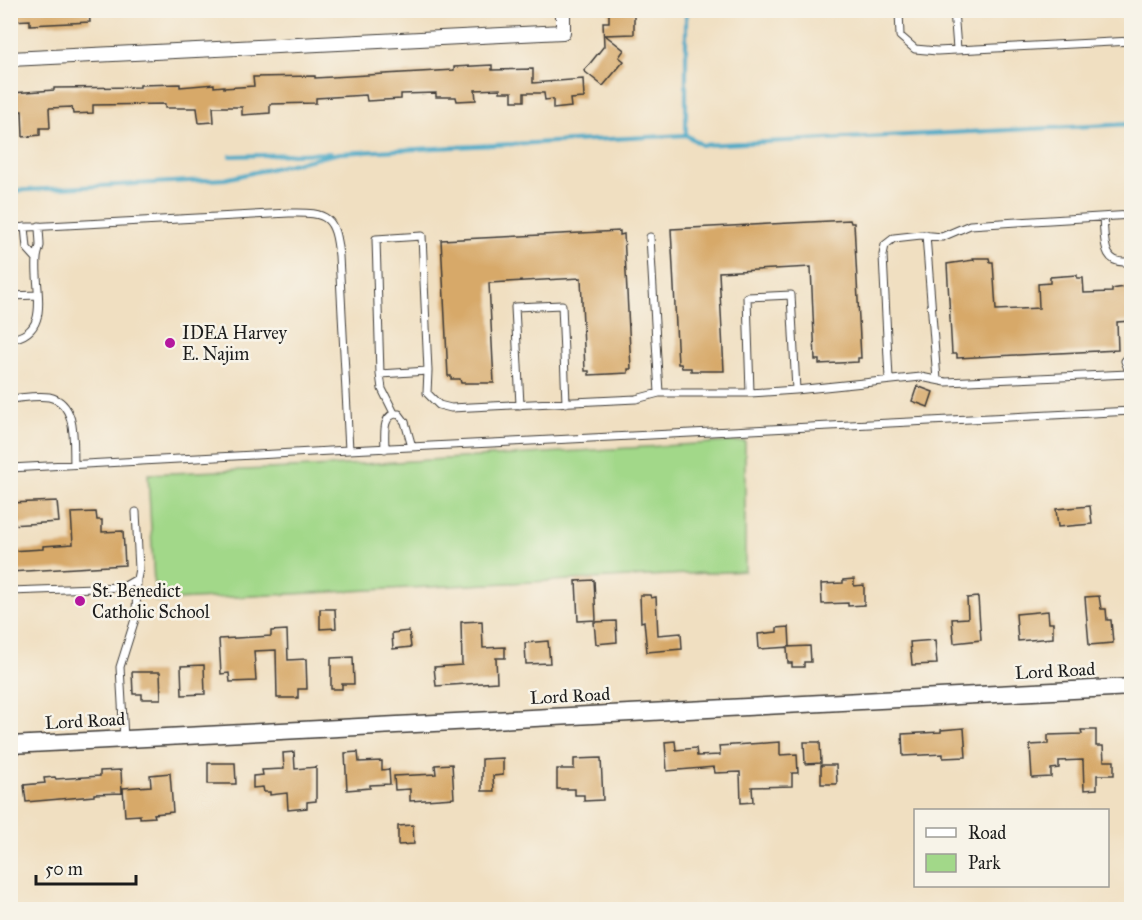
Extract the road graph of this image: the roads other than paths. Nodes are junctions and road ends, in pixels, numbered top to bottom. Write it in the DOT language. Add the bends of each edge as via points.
graph roads {
  1 [pos="563,10"];
  2 [pos="918,10"];
  3 [pos="954,10"];
  4 [pos="899,11"];
  5 [pos="1131,41"];
  6 [pos="957,50"];
  7 [pos="10,59"];
  8 [pos="1131,215"];
  9 [pos="1103,217"];
  10 [pos="39,226"];
  11 [pos="25,227"];
  12 [pos="10,228"];
  13 [pos="926,235"];
  14 [pos="651,237"];
  15 [pos="36,258"];
  16 [pos="1131,261"];
  17 [pos="38,295"];
  18 [pos="10,297"];
  19 [pos="10,339"];
  20 [pos="1131,353"];
  21 [pos="428,371"];
  22 [pos="380,374"];
  23 [pos="1131,376"];
  24 [pos="889,379"];
  25 [pos="937,380"];
  26 [pos="796,390"];
  27 [pos="659,393"];
  28 [pos="750,393"];
  29 [pos="10,399"];
  30 [pos="566,403"];
  31 [pos="520,405"];
  32 [pos="1131,411"];
  33 [pos="394,413"];
  34 [pos="412,447"];
  35 [pos="385,449"];
  36 [pos="349,450"];
  37 [pos="74,464"];
  38 [pos="10,468"];
  39 [pos="136,512"];
  40 [pos="137,579"];
  41 [pos="10,591"];
  42 [pos="1131,687"];
  43 [pos="124,739"];
  44 [pos="10,745"];
  1 -- 7 [label="street" via="563,32"];
  2 -- 4 [label="lane"];
  3 -- 6 [label="lane"];
  4 -- 6 [label="lane" via="900,36 915,49"];
  5 -- 6 [label="lane"];
  8 -- 9 [label="lane"];
  9 -- 13 [label="lane" via="970,225 942,237"];
  9 -- 16 [label="lane" via="1110,259"];
  10 -- 11 [label="lane"];
  10 -- 15 [label="lane"];
  10 -- 36 [label="lane" via="313,212 329,219 337,234 339,256"];
  11 -- 12 [label="lane"];
  11 -- 15 [label="lane" via="27,248"];
  13 -- 24 [label="lane" via="894,238 885,245"];
  13 -- 25 [label="lane"];
  14 -- 27 [label="lane"];
  15 -- 17 [label="lane"];
  17 -- 18 [label="lane"];
  17 -- 19 [label="lane" via="38,318 32,330 23,337"];
  20 -- 23 [label="lane" via="1125,361"];
  21 -- 22 [label="lane"];
  21 -- 22 [label="lane" via="422,236 376,239"];
  21 -- 31 [label="lane" via="427,393 439,405"];
  22 -- 33 [label="lane" via="382,389"];
  23 -- 25 [label="lane"];
  24 -- 25 [label="lane"];
  24 -- 26 [label="lane"];
  26 -- 28 [label="lane"];
  26 -- 28 [label="lane" via="791,295 747,297"];
  27 -- 28 [label="lane"];
  27 -- 30 [label="lane" via="636,399"];
  29 -- 37 [label="lane" via="47,397 63,404 71,418"];
  30 -- 31 [label="lane"];
  30 -- 31 [label="lane" via="562,305 515,307"];
  32 -- 34 [label="lane"];
  33 -- 34 [label="lane" via="405,423"];
  33 -- 35 [label="lane" via="386,422"];
  34 -- 35 [label="lane"];
  35 -- 36 [label="lane"];
  36 -- 37 [label="lane"];
  37 -- 38 [label="lane"];
  39 -- 40 [label="lane"];
  40 -- 41 [label="lane" via="123,587"];
  40 -- 43 [label="lane" via="136,616 120,667"];
  42 -- 43 [label="street, Lord Road"];
  43 -- 44 [label="street, Lord Road"];
}
